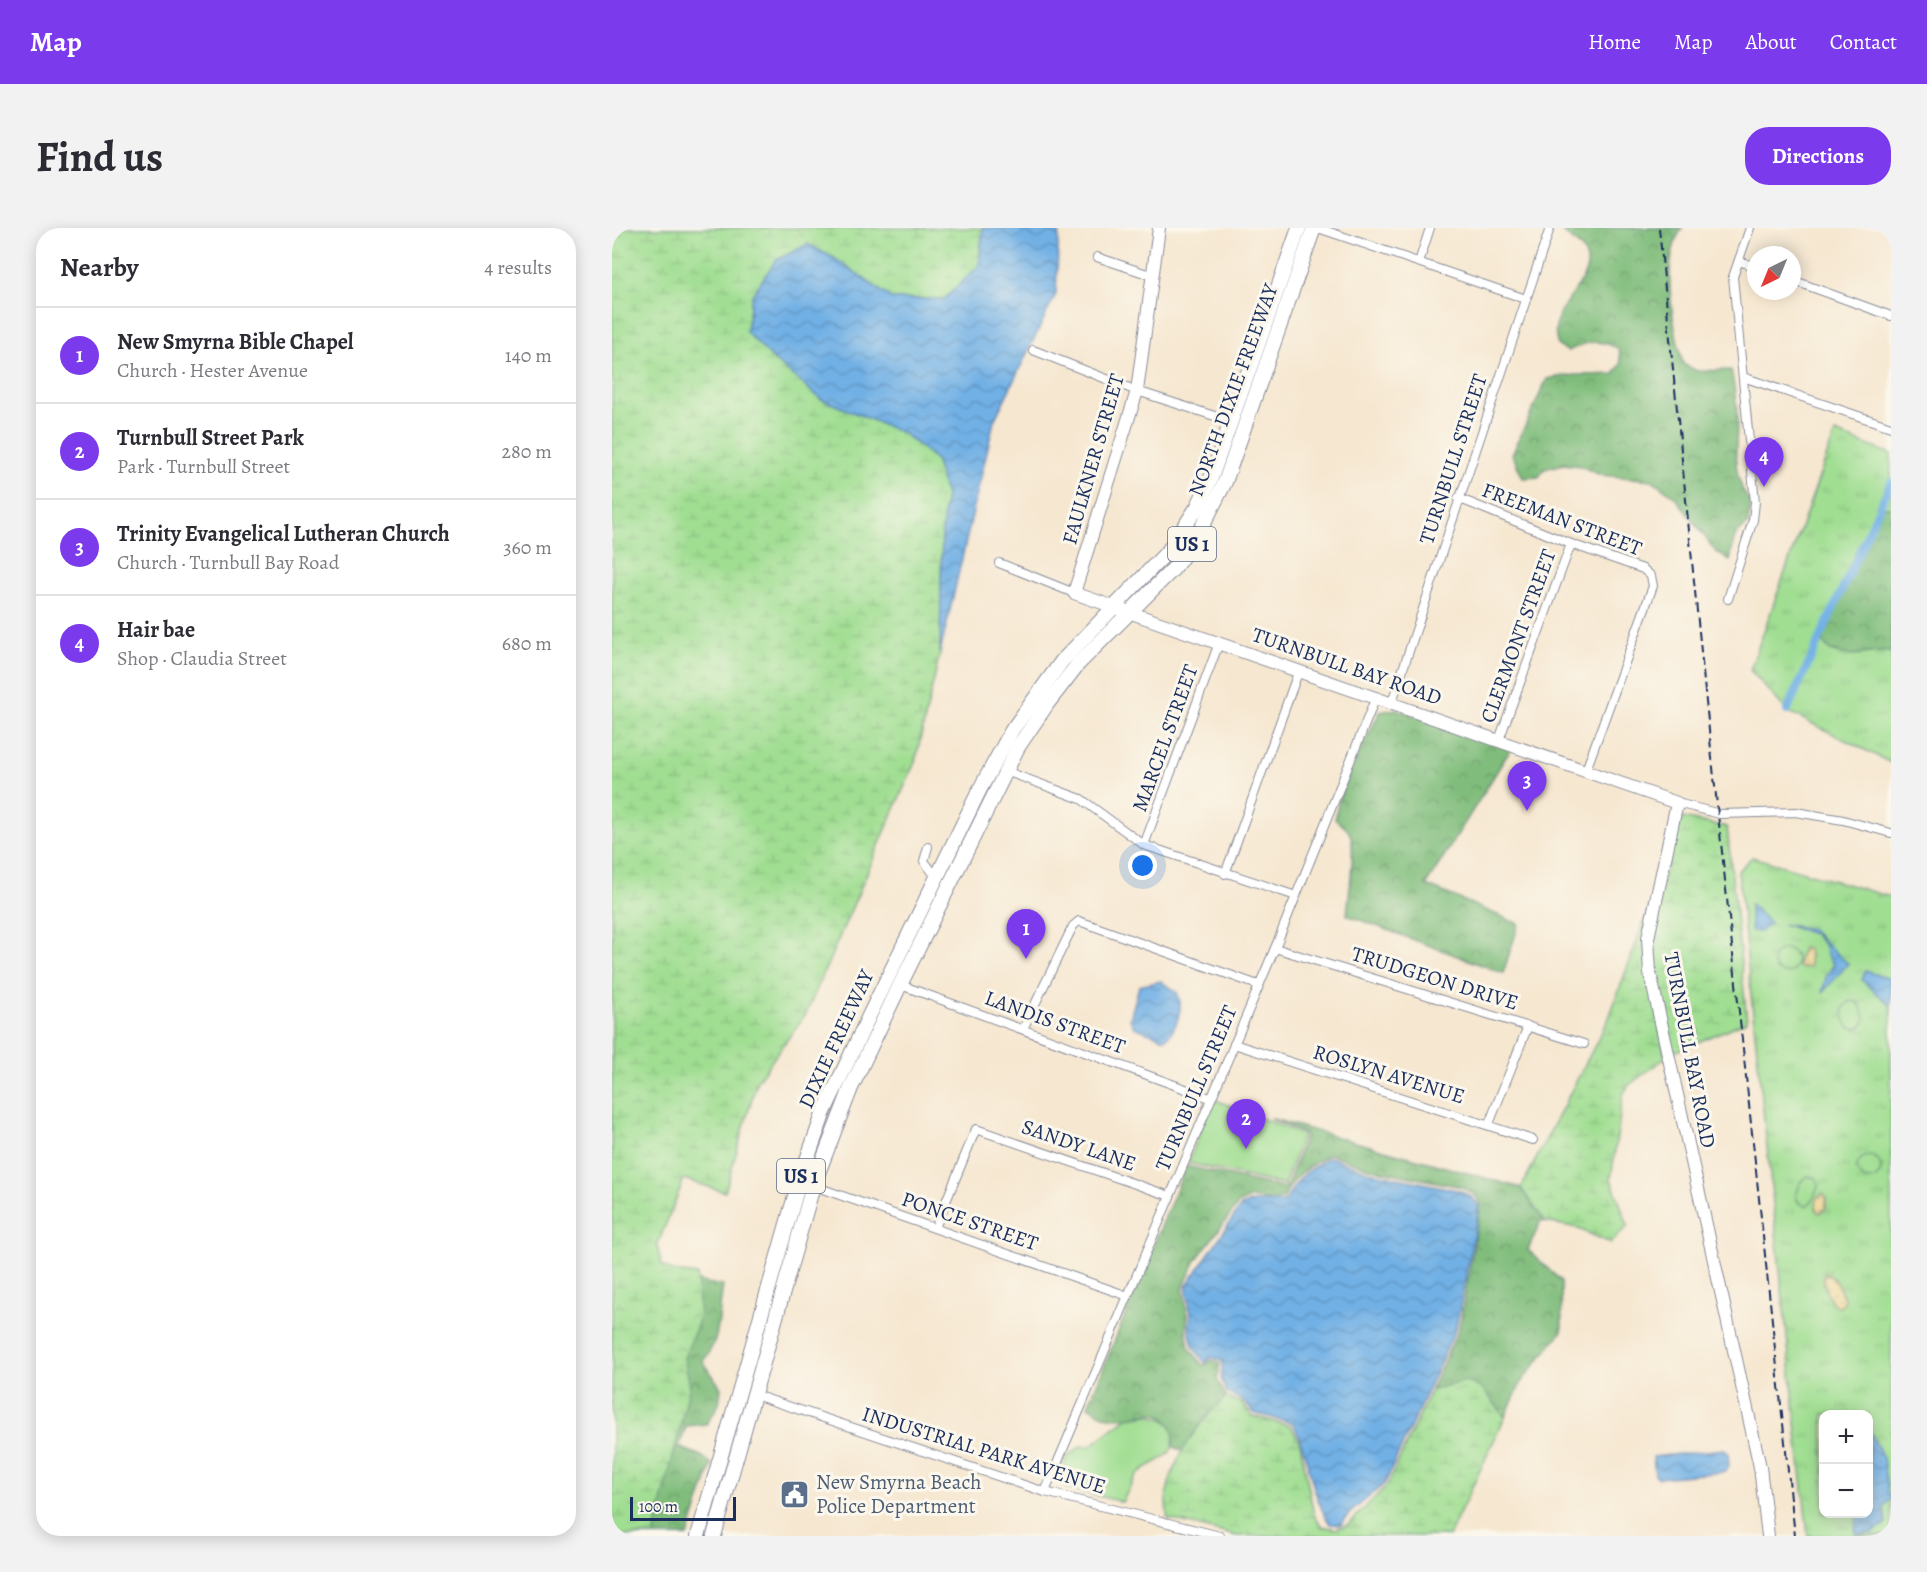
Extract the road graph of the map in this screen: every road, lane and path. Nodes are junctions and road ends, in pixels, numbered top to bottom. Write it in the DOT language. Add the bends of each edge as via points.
graph roads {
  1 [pos="1159,228"];
  2 [pos="1299,228"];
  3 [pos="1316,228"];
  4 [pos="1430,228"];
  5 [pos="1550,228"];
  6 [pos="1750,228"];
  7 [pos="1097,257"];
  8 [pos="1739,261"];
  9 [pos="1419,262"];
  10 [pos="1747,264"];
  11 [pos="1153,276"];
  12 [pos="1801,283"];
  13 [pos="1526,299"];
  14 [pos="1891,316"];
  15 [pos="1033,350"];
  16 [pos="1743,378"];
  17 [pos="1137,391"];
  18 [pos="1231,421"];
  19 [pos="1245,426"];
  20 [pos="1891,428"];
  21 [pos="1458,498"];
  22 [pos="1571,544"];
  23 [pos="999,563"];
  24 [pos="1074,593"];
  25 [pos="1728,599"];
  26 [pos="1113,607"];
  27 [pos="1129,612"];
  28 [pos="1219,643"];
  29 [pos="1299,670"];
  30 [pos="1376,697"];
  31 [pos="1392,702"];
  32 [pos="1499,740"];
  33 [pos="998,769"];
  34 [pos="1586,770"];
  35 [pos="1677,803"];
  36 [pos="1891,833"];
  37 [pos="1144,845"];
  38 [pos="928,847"];
  39 [pos="1225,874"];
  40 [pos="937,878"];
  41 [pos="1296,896"];
  42 [pos="1275,948"];
  43 [pos="887,980"];
  44 [pos="900,985"];
  45 [pos="1258,985"];
  46 [pos="1528,1026"];
  47 [pos="1023,1029"];
  48 [pos="1234,1044"];
  49 [pos="1584,1044"];
  50 [pos="1210,1098"];
  51 [pos="1489,1124"];
  52 [pos="1533,1140"];
  53 [pos="806,1184"];
  54 [pos="1170,1196"];
  55 [pos="935,1228"];
  56 [pos="1128,1296"];
  57 [pos="747,1392"];
  58 [pos="1045,1492"];
  59 [pos="698,1536"];
  60 [pos="714,1536"];
  61 [pos="1220,1536"];
  62 [pos="1768,1536"];
  1 -- 11 [label="street, FAULKNER STREET"];
  2 -- 18 [label="main road, NORTH DIXIE FREEWAY / US 1"];
  3 -- 9 [label="street"];
  3 -- 19 [label="main road, NORTH DIXIE FREEWAY / US 1"];
  4 -- 9 [label="street"];
  5 -- 13 [label="street, TURNBULL STREET"];
  6 -- 8 [label="street"];
  7 -- 11 [label="street"];
  8 -- 10 [label="street"];
  8 -- 16 [label="street" via="1733,277"];
  9 -- 13 [label="street"];
  11 -- 17 [label="street, FAULKNER STREET"];
  12 -- 14 [label="street"];
  13 -- 21 [label="street, TURNBULL STREET"];
  15 -- 17 [label="street"];
  16 -- 20 [label="street"];
  16 -- 25 [label="street" via="1755,502"];
  17 -- 18 [label="street"];
  17 -- 24 [label="street, FAULKNER STREET"];
  18 -- 19 [label="street"];
  18 -- 26 [label="main road, NORTH DIXIE FREEWAY / US 1" via="1211,478 1186,527 1151,572"];
  19 -- 27 [label="main road, NORTH DIXIE FREEWAY / US 1" via="1225,482 1198,535 1174,568"];
  21 -- 22 [label="street, FREEMAN STREET"];
  21 -- 31 [label="street, TURNBULL STREET"];
  22 -- 32 [label="street, CLERMONT STREET"];
  22 -- 34 [label="street, FREEMAN STREET" via="1643,568 1653,586"];
  23 -- 24 [label="street"];
  24 -- 26 [label="street, TURNBULL BAY ROAD"];
  26 -- 27 [label="street, TURNBULL BAY ROAD"];
  26 -- 33 [label="main road, DIXIE FREEWAY / US 1" via="1048,678 1020,717"];
  27 -- 28 [label="street, TURNBULL BAY ROAD"];
  27 -- 33 [label="main road, DIXIE FREEWAY / US 1" via="1063,682"];
  28 -- 29 [label="street, TURNBULL BAY ROAD"];
  28 -- 37 [label="street, MARCEL STREET"];
  29 -- 30 [label="street, TURNBULL BAY ROAD"];
  29 -- 39 [label="street"];
  30 -- 31 [label="street, TURNBULL BAY ROAD"];
  30 -- 41 [label="street, TURNBULL STREET"];
  31 -- 32 [label="street, TURNBULL BAY ROAD"];
  32 -- 34 [label="street, TURNBULL BAY ROAD"];
  33 -- 37 [label="street" via="1081,799"];
  33 -- 40 [label="main road, DIXIE FREEWAY / US 1"];
  33 -- 44 [label="main road, DIXIE FREEWAY / US 1"];
  34 -- 35 [label="street, TURNBULL BAY ROAD"];
  35 -- 36 [label="street" via="1720,814 1803,814"];
  35 -- 62 [label="street, TURNBULL BAY ROAD" via="1648,938 1650,973 1760,1467"];
  37 -- 39 [label="street"];
  38 -- 40 [label="street" via="924,861"];
  39 -- 41 [label="street"];
  40 -- 43 [label="main road, DIXIE FREEWAY / US 1"];
  41 -- 42 [label="street, TURNBULL STREET"];
  42 -- 45 [label="street, TURNBULL STREET"];
  42 -- 46 [label="street, TRUDGEON DRIVE"];
  43 -- 44 [label="street, LANDIS STREET"];
  43 -- 53 [label="main road, DIXIE FREEWAY / US 1" via="838,1082"];
  44 -- 47 [label="street, LANDIS STREET"];
  44 -- 53 [label="main road, DIXIE FREEWAY / US 1"];
  45 -- 47 [label="street" via="1079,921 1072,926"];
  45 -- 48 [label="street, TURNBULL STREET"];
  46 -- 49 [label="street, TRUDGEON DRIVE"];
  46 -- 51 [label="street"];
  47 -- 50 [label="street, LANDIS STREET"];
  48 -- 50 [label="street, TURNBULL STREET"];
  48 -- 51 [label="street, ROSLYN AVENUE"];
  50 -- 54 [label="street, TURNBULL STREET"];
  51 -- 52 [label="street, ROSLYN AVENUE"];
  53 -- 55 [label="street, PONCE STREET"];
  53 -- 57 [label="main road, DIXIE FREEWAY / US 1"];
  54 -- 55 [label="street, SANDY LANE" via="976,1129"];
  54 -- 56 [label="street, TURNBULL STREET"];
  55 -- 56 [label="street, PONCE STREET"];
  56 -- 58 [label="street, TURNBULL STREET"];
  57 -- 58 [label="street, INDUSTRIAL PARK AVENUE"];
  57 -- 59 [label="main road, DIXIE FREEWAY / US 1"];
  57 -- 60 [label="main road, DIXIE FREEWAY / US 1"];
  58 -- 61 [label="street, INDUSTRIAL PARK AVENUE"];
}
